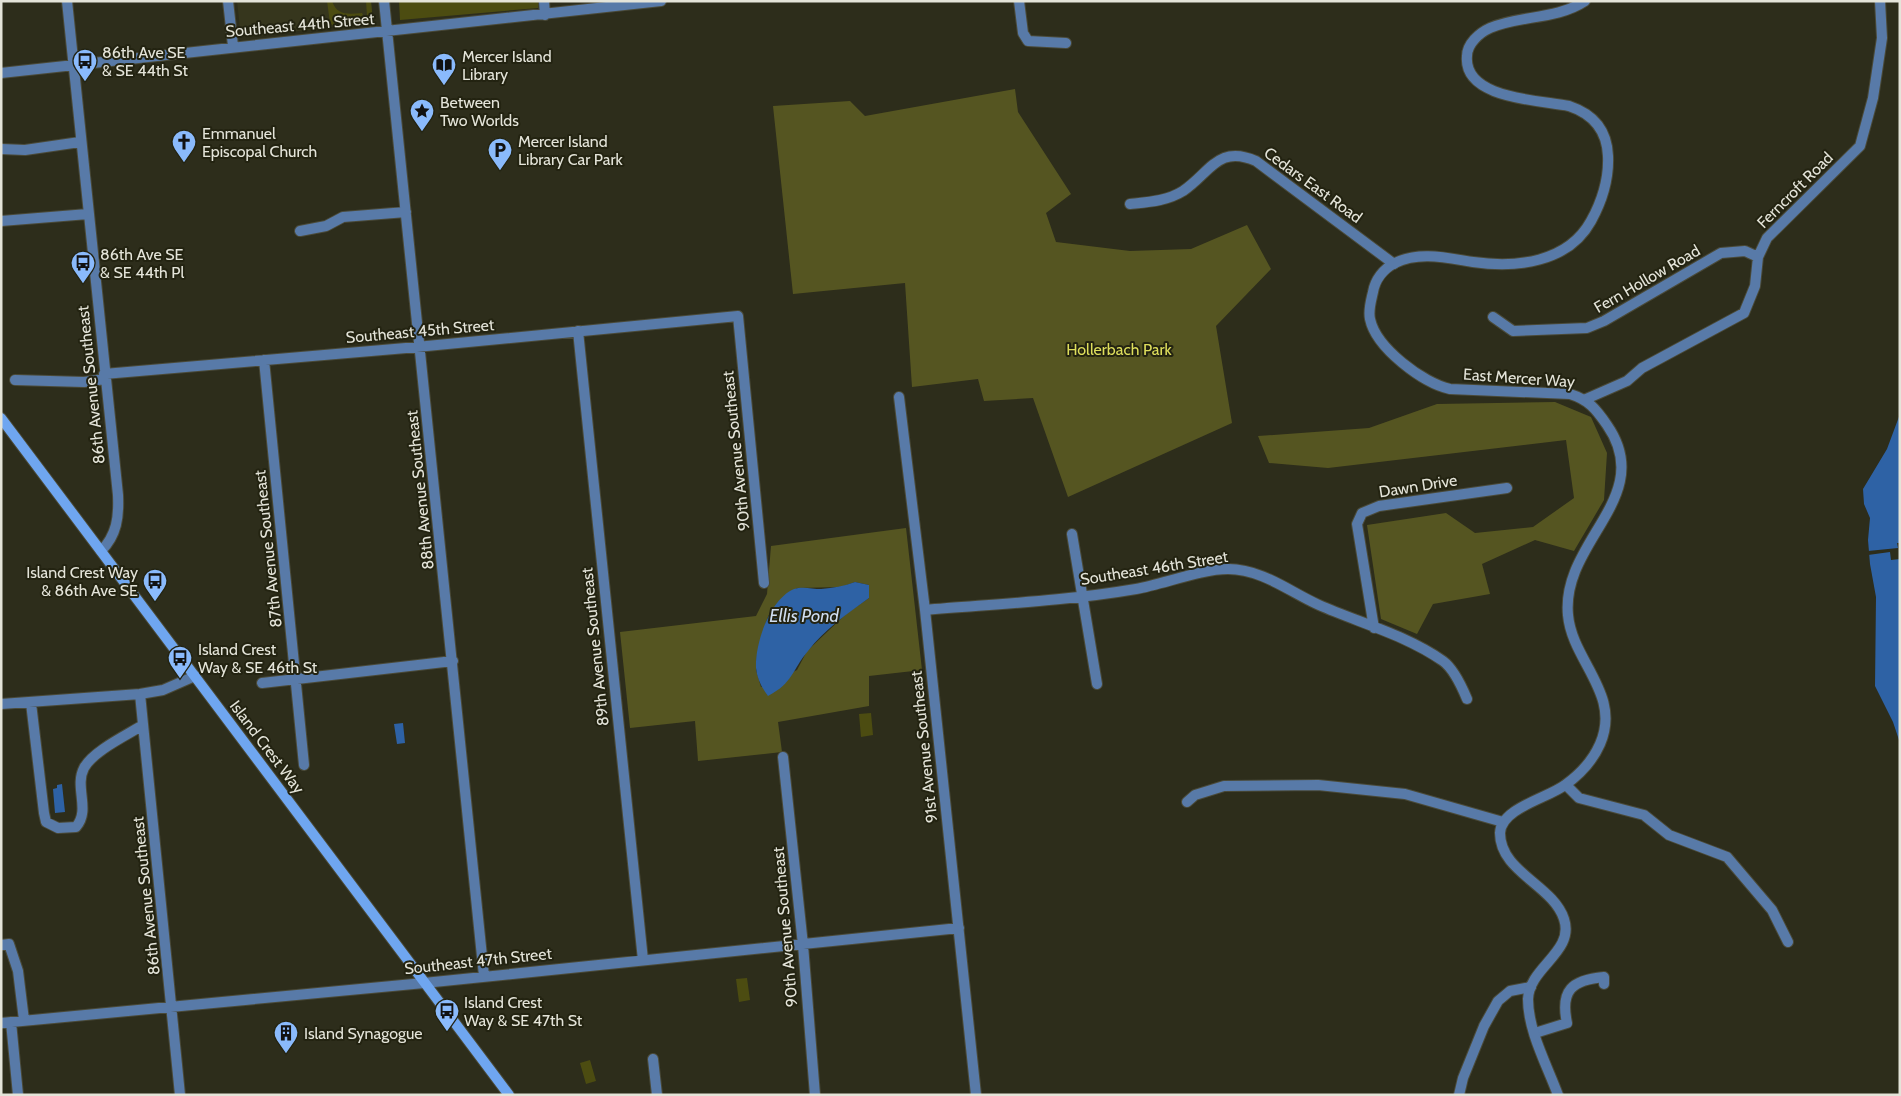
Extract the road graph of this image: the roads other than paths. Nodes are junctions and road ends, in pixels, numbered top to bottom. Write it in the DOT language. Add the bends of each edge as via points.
graph roads {
  1 [pos="67,1"];
  2 [pos="228,1"];
  3 [pos="384,1"];
  4 [pos="544,1"];
  5 [pos="661,1"];
  6 [pos="1019,1"];
  7 [pos="1584,1"];
  8 [pos="1880,1"];
  9 [pos="545,15"];
  10 [pos="387,32"];
  11 [pos="1066,43"];
  12 [pos="233,46"];
  13 [pos="74,65"];
  14 [pos="1,73"];
  15 [pos="80,142"];
  16 [pos="1,149"];
  17 [pos="1130,204"];
  18 [pos="406,212"];
  19 [pos="88,214"];
  20 [pos="1,221"];
  21 [pos="300,231"];
  22 [pos="1758,257"];
  23 [pos="1394,264"];
  24 [pos="738,316"];
  25 [pos="1493,316"];
  26 [pos="578,331"];
  27 [pos="420,346"];
  28 [pos="264,360"];
  29 [pos="105,376"];
  30 [pos="15,380"];
  31 [pos="899,397"];
  32 [pos="1586,399"];
  33 [pos="1,418"];
  34 [pos="1507,488"];
  35 [pos="1072,534"];
  36 [pos="101,551"];
  37 [pos="764,583"];
  38 [pos="1084,596"];
  39 [pos="925,610"];
  40 [pos="1374,628"];
  41 [pos="453,661"];
  42 [pos="195,676"];
  43 [pos="296,679"];
  44 [pos="262,683"];
  45 [pos="1097,684"];
  46 [pos="140,694"];
  47 [pos="1467,699"];
  48 [pos="31,702"];
  49 [pos="1,704"];
  50 [pos="143,725"];
  51 [pos="783,757"];
  52 [pos="304,765"];
  53 [pos="1566,785"];
  54 [pos="1187,802"];
  55 [pos="1503,822"];
  56 [pos="959,928"];
  57 [pos="1788,942"];
  58 [pos="1,944"];
  59 [pos="803,945"];
  60 [pos="643,960"];
  61 [pos="484,976"];
  62 [pos="424,983"];
  63 [pos="1604,984"];
  64 [pos="1531,987"];
  65 [pos="172,1006"];
  66 [pos="24,1020"];
  67 [pos="6,1022"];
  68 [pos="1535,1033"];
  69 [pos="653,1060"];
  70 [pos="18,1095"];
  71 [pos="180,1095"];
  72 [pos="509,1095"];
  73 [pos="657,1095"];
  74 [pos="815,1095"];
  75 [pos="976,1095"];
  76 [pos="1459,1095"];
  77 [pos="1558,1095"];
  1 -- 13 [label="street, 86th Avenue Southeast"];
  2 -- 12 [label="street"];
  3 -- 10 [label="street, 88th Avenue Southeast"];
  4 -- 9 [label="street"];
  5 -- 9 [label="street, Southeast 44th Street"];
  6 -- 11 [label="street" via="1023,33 1028,41"];
  7 -- 23 [label="street, East Mercer Way" via="1558,13 1489,28 1478,35 1466,55 1473,80 1489,90 1570,106 1587,113 1598,123 1606,142 1608,170 1603,192 1587,228 1558,253 1530,262 1509,265 1433,256 1407,258"];
  8 -- 22 [label="street, Ferncroft Road" via="1882,38 1873,98 1860,146 1774,230"];
  9 -- 10 [label="street, Southeast 44th Street"];
  10 -- 12 [label="street, Southeast 44th Street"];
  10 -- 18 [label="street, 88th Avenue Southeast"];
  12 -- 13 [label="street, Southeast 44th Street"];
  13 -- 14 [label="street, Southeast 44th Street"];
  13 -- 15 [label="street, 86th Avenue Southeast"];
  15 -- 16 [label="street" via="25,150"];
  15 -- 19 [label="street, 86th Avenue Southeast"];
  17 -- 23 [label="street, Cedars East Road" via="1167,199 1184,190 1217,160 1244,156 1256,161"];
  18 -- 21 [label="street" via="343,217 326,226"];
  18 -- 27 [label="street, 88th Avenue Southeast"];
  19 -- 20 [label="street"];
  19 -- 29 [label="street, 86th Avenue Southeast"];
  22 -- 25 [label="street, Fern Hollow Road" via="1745,251 1721,253 1587,328 1513,331"];
  22 -- 32 [label="street, Ferncroft Road" via="1755,286 1740,316 1644,366 1627,381"];
  23 -- 32 [label="street, East Mercer Way" via="1379,276 1374,287 1370,318 1386,347 1426,380 1450,389 1570,394"];
  24 -- 26 [label="street, Southeast 45th Street"];
  24 -- 37 [label="street, 90th Avenue Southeast"];
  26 -- 27 [label="street, Southeast 45th Street"];
  26 -- 60 [label="street, 89th Avenue Southeast"];
  27 -- 28 [label="street, Southeast 45th Street"];
  27 -- 41 [label="street, 88th Avenue Southeast"];
  28 -- 29 [label="street, Southeast 45th Street"];
  28 -- 43 [label="street, 87th Avenue Southeast"];
  29 -- 30 [label="street, Southeast 45th Street" via="84,382"];
  29 -- 36 [label="street, 86th Avenue Southeast" via="119,514 113,536"];
  31 -- 39 [label="street, 91st Avenue Southeast"];
  32 -- 53 [label="street, East Mercer Way" via="1611,430 1618,447 1621,480 1607,516 1579,558 1568,593 1568,620 1572,635 1604,700 1606,725 1594,756"];
  33 -- 36 [label="main road, Island Crest Way"];
  34 -- 40 [label="street, Dawn Drive" via="1379,506 1362,513 1357,524"];
  35 -- 38 [label="street" via="1080,589"];
  36 -- 42 [label="main road, Island Crest Way"];
  38 -- 39 [label="street, Southeast 46th Street"];
  38 -- 40 [label="street, Southeast 46th Street" via="1165,584 1216,570 1243,570 1263,576"];
  38 -- 45 [label="street"];
  39 -- 56 [label="street, 91st Avenue Southeast"];
  40 -- 47 [label="street, Southeast 46th Street" via="1417,645 1445,662 1460,682"];
  41 -- 43 [label="street"];
  41 -- 61 [label="street, 88th Avenue Southeast"];
  42 -- 46 [label="street" via="163,690"];
  42 -- 62 [label="main road, Island Crest Way"];
  43 -- 44 [label="street"];
  43 -- 52 [label="street, 87th Avenue Southeast"];
  46 -- 48 [label="street"];
  46 -- 50 [label="street, 86th Avenue Southeast"];
  48 -- 49 [label="street"];
  48 -- 50 [label="street" via="44,813 46,822 58,828 76,827 81,822 81,778 87,764 94,756"];
  50 -- 65 [label="street, 86th Avenue Southeast"];
  51 -- 59 [label="street, 90th Avenue Southeast"];
  53 -- 55 [label="street, East Mercer Way" via="1518,808"];
  53 -- 57 [label="street" via="1579,798 1644,814 1669,835 1727,858 1772,910"];
  54 -- 55 [label="street" via="1195,795 1224,786 1318,785 1405,794"];
  55 -- 64 [label="street" via="1501,841 1509,858 1552,899 1564,917 1566,931 1561,947 1536,975"];
  56 -- 59 [label="street, Southeast 47th Street"];
  56 -- 75 [label="street, 91st Avenue Southeast"];
  58 -- 66 [label="street" via="9,944 18,971"];
  59 -- 60 [label="street, Southeast 47th Street"];
  59 -- 74 [label="street, 90th Avenue Southeast"];
  60 -- 61 [label="street, Southeast 47th Street"];
  61 -- 62 [label="street, Southeast 47th Street"];
  62 -- 65 [label="street, Southeast 47th Street"];
  62 -- 72 [label="main road, Island Crest Way"];
  63 -- 68 [label="street" via="1604,977 1575,984 1568,989 1565,999 1567,1023"];
  64 -- 68 [label="street" via="1528,998"];
  64 -- 76 [label="street" via="1510,991 1498,1001 1484,1026"];
  65 -- 66 [label="street, Southeast 47th Street"];
  65 -- 71 [label="street, 86th Avenue Southeast"];
  66 -- 67 [label="street, Southeast 47th Street"];
  67 -- 70 [label="street"];
  68 -- 77 [label="street"];
  69 -- 73 [label="street"];
}
